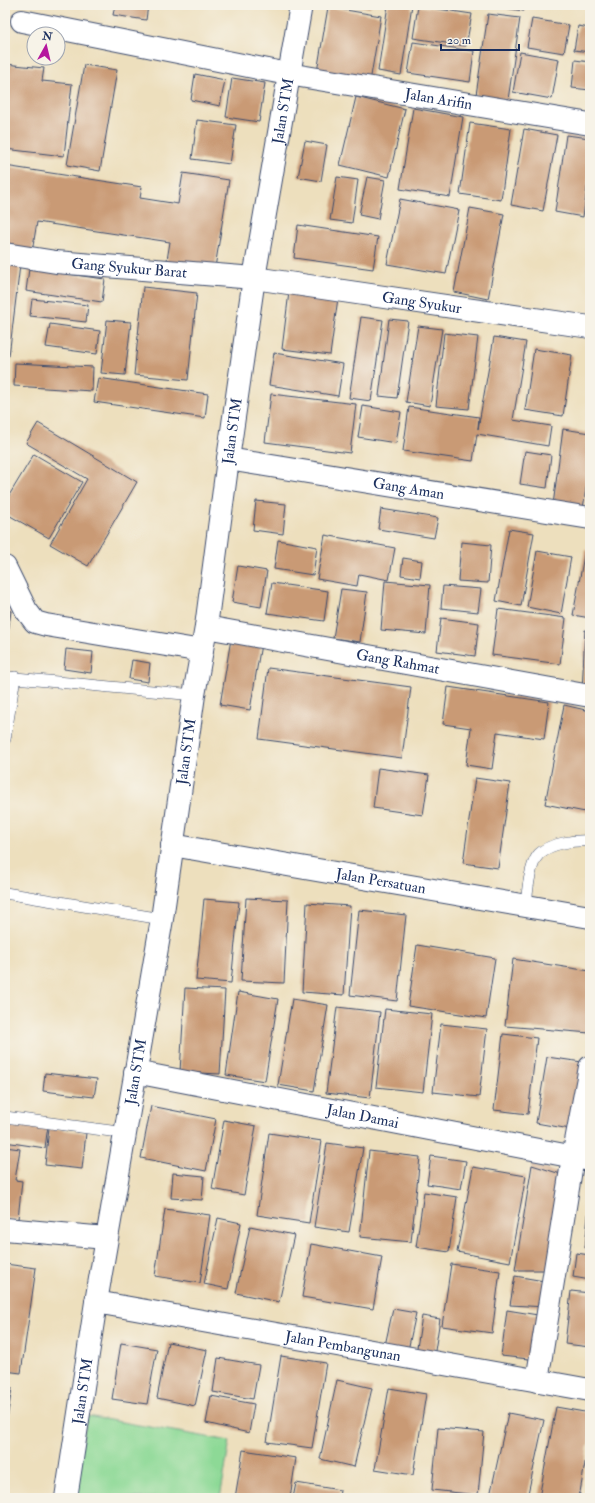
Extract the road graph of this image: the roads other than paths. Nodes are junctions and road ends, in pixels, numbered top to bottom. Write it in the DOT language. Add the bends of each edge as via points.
graph roads {
  1 [pos="301,5"];
  2 [pos="22,22"];
  3 [pos="288,74"];
  4 [pos="590,124"];
  5 [pos="5,254"];
  6 [pos="254,278"];
  7 [pos="590,327"];
  8 [pos="228,459"];
  9 [pos="590,518"];
  10 [pos="5,567"];
  11 [pos="206,627"];
  12 [pos="202,651"];
  13 [pos="10,677"];
  14 [pos="194,695"];
  15 [pos="590,696"];
  16 [pos="5,739"];
  17 [pos="590,841"];
  18 [pos="172,845"];
  19 [pos="5,893"];
  20 [pos="526,906"];
  21 [pos="590,917"];
  22 [pos="162,919"];
  23 [pos="590,1067"];
  24 [pos="135,1072"];
  25 [pos="5,1117"];
  26 [pos="126,1133"];
  27 [pos="582,1159"];
  28 [pos="5,1229"];
  29 [pos="106,1238"];
  30 [pos="96,1302"];
  31 [pos="537,1381"];
  32 [pos="590,1390"];
  33 [pos="66,1498"];
  1 -- 3 [label="street, Jalan STM"];
  2 -- 3 [label="street, Jalan Arifin"];
  3 -- 4 [label="street, Jalan Arifin"];
  3 -- 6 [label="street, Jalan STM"];
  5 -- 6 [label="street, Gang Syukur Barat" via="56,262"];
  6 -- 7 [label="street, Gang Syukur"];
  6 -- 8 [label="street, Jalan STM"];
  8 -- 9 [label="street, Gang Aman"];
  8 -- 11 [label="street, Jalan STM"];
  10 -- 12 [label="street" via="26,610 35,622"];
  11 -- 12 [label="street, Jalan STM"];
  11 -- 15 [label="street, Gang Rahmat"];
  12 -- 14 [label="street, Jalan STM"];
  13 -- 14 [label="lane"];
  13 -- 16 [label="lane"];
  14 -- 18 [label="street, Jalan STM"];
  17 -- 20 [label="lane" via="565,843 538,854 533,866"];
  18 -- 20 [label="street, Jalan Persatuan"];
  18 -- 22 [label="street, Jalan STM"];
  19 -- 22 [label="lane"];
  20 -- 21 [label="street, Jalan Persatuan"];
  22 -- 24 [label="street, Jalan STM"];
  23 -- 27 [label="street"];
  24 -- 26 [label="street, Jalan STM"];
  24 -- 27 [label="street, Jalan Damai"];
  25 -- 26 [label="lane"];
  26 -- 29 [label="street, Jalan STM"];
  27 -- 31 [label="street"];
  28 -- 29 [label="street"];
  29 -- 30 [label="street, Jalan STM"];
  30 -- 31 [label="street, Jalan Pembangunan"];
  30 -- 33 [label="street, Jalan STM"];
  31 -- 32 [label="street, Jalan Pembangunan"];
}
